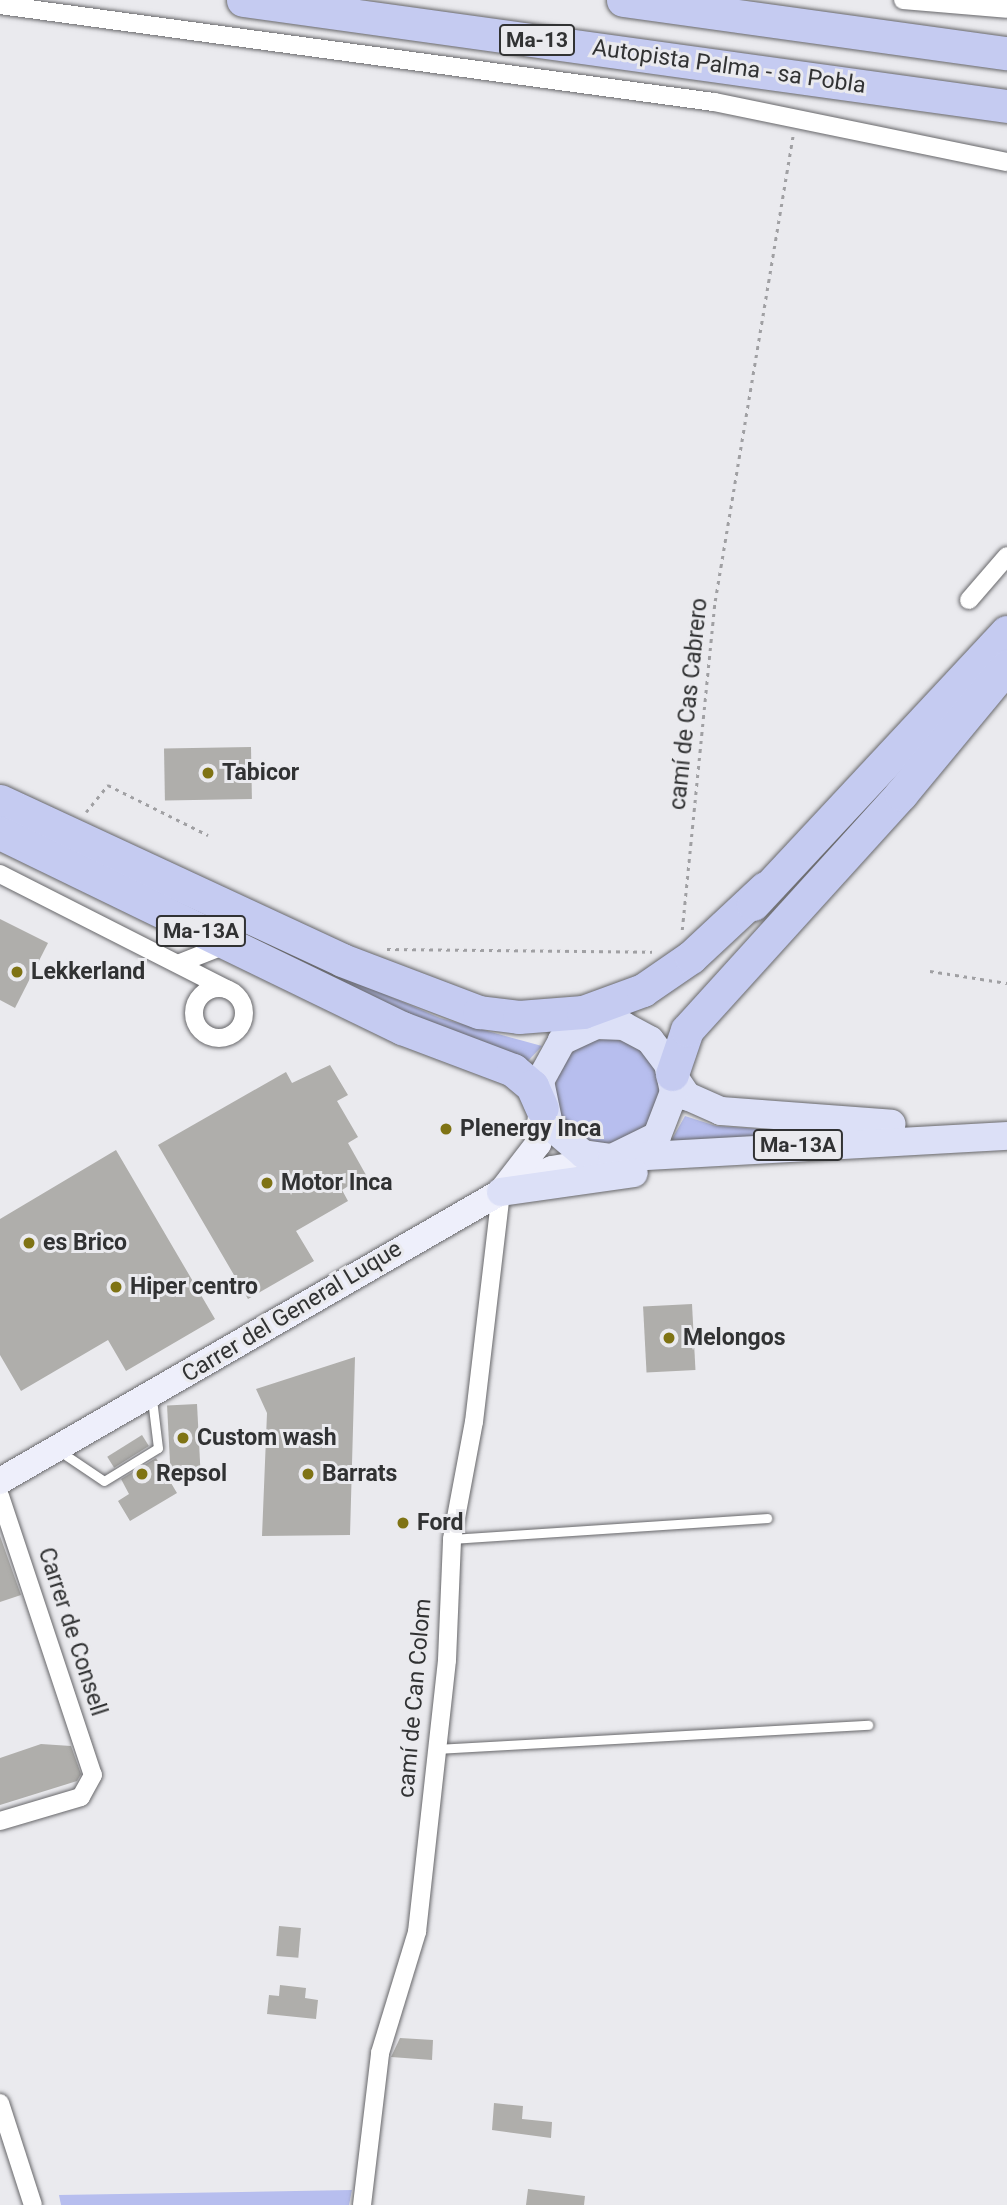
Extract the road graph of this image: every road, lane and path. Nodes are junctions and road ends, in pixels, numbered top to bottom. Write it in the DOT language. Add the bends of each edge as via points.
graph roads {
  1 [pos="243,0"];
  2 [pos="623,0"];
  3 [pos="903,0"];
  4 [pos="0,5"];
  5 [pos="1007,9"];
  6 [pos="1007,53"];
  7 [pos="953,99"];
  8 [pos="1007,106"];
  9 [pos="1007,119"];
  10 [pos="795,120"];
  11 [pos="1007,162"];
  12 [pos="1007,556"];
  13 [pos="969,600"];
  14 [pos="1007,614"];
  15 [pos="1007,632"];
  16 [pos="1007,666"];
  17 [pos="1007,688"];
  18 [pos="876,767"];
  19 [pos="901,793"];
  20 [pos="0,801"];
  21 [pos="0,833"];
  22 [pos="69,834"];
  23 [pos="208,835"];
  24 [pos="0,874"];
  25 [pos="765,888"];
  26 [pos="678,936"];
  27 [pos="228,944"];
  28 [pos="378,950"];
  29 [pos="659,950"];
  30 [pos="342,960"];
  31 [pos="180,963"];
  32 [pos="930,971"];
  33 [pos="1007,983"];
  34 [pos="227,989"];
  35 [pos="195,1006"];
  36 [pos="596,1026"];
  37 [pos="672,1073"];
  38 [pos="542,1108"];
  39 [pos="1000,1134"];
  40 [pos="612,1158"];
  41 [pos="501,1192"];
  42 [pos="151,1396"];
  43 [pos="57,1450"];
  44 [pos="0,1482"];
  45 [pos="0,1496"];
  46 [pos="767,1518"];
  47 [pos="452,1539"];
  48 [pos="868,1725"];
  49 [pos="436,1749"];
  50 [pos="0,1821"];
  51 [pos="0,2103"];
  52 [pos="4,2125"];
  53 [pos="33,2205"];
  54 [pos="362,2205"];
  1 -- 7 [label="highway, Autopista Palma - sa Pobla / Ma-13"];
  2 -- 6 [label="highway"];
  3 -- 5 [label="street"];
  4 -- 10 [label="street" via="714,102"];
  7 -- 8 [label="highway, Autopista Palma - sa Pobla / Ma-13"];
  7 -- 9 [label="highway"];
  10 -- 11 [label="street"];
  10 -- 26 [label="path, camí de Cas Cabrero" via="715,601 688,918"];
  12 -- 13 [label="street"];
  14 -- 18 [label="highway"];
  15 -- 18 [label="highway"];
  16 -- 19 [label="highway"];
  17 -- 19 [label="highway"];
  18 -- 25 [label="highway"];
  19 -- 37 [label="highway" via="687,1030"];
  20 -- 22 [label="highway, Ma-13A"];
  21 -- 27 [label="highway, Ma-13A"];
  22 -- 23 [label="path" via="108,785"];
  22 -- 30 [label="highway, Ma-13A"];
  24 -- 31 [label="street"];
  25 -- 30 [label="highway" via="671,974 583,1012 519,1017 479,1012"];
  25 -- 36 [label="highway" via="689,976 638,1012"];
  27 -- 31 [label="street"];
  27 -- 38 [label="highway, Ma-13A" via="402,1027 513,1070 532,1086"];
  28 -- 29 [label="path"];
  30 -- 36 [label="main road, Ma-13A" via="463,1019 521,1030"];
  31 -- 34 [label="street"];
  31 -- 35 [label="street" via="195,985"];
  32 -- 33 [label="path"];
  34 -- 35 [label="street" via="211,989"];
  34 -- 35 [label="street" via="240,999 245,1015 231,1036 206,1035 196,1022"];
  36 -- 37 [label="main road, Ma-13A" via="650,1040"];
  36 -- 38 [label="main road" via="550,1055 540,1081"];
  37 -- 39 [label="main road, Ma-13A" via="687,1096 721,1111"];
  37 -- 40 [label="main road" via="674,1101 663,1128 642,1149"];
  38 -- 40 [label="main road, Ma-13A" via="567,1146"];
  38 -- 41 [label="main road, Carrer del General Luque" via="538,1144"];
  39 -- 40 [label="main road, Ma-13A"];
  39 -- 41 [label="main road" via="951,1148 777,1158"];
  40 -- 41 [label="main road" via="552,1169"];
  41 -- 42 [label="main road, Carrer del General Luque"];
  41 -- 47 [label="street, camí de Can Colom" via="474,1422"];
  42 -- 43 [label="main road, Carrer del General Luque"];
  42 -- 43 [label="lane" via="158,1448 104,1481"];
  43 -- 44 [label="main road, Carrer del General Luque"];
  45 -- 50 [label="street, Carrer de Consell" via="93,1775 81,1797"];
  46 -- 47 [label="lane"];
  47 -- 49 [label="street, camí de Can Colom"];
  48 -- 49 [label="lane"];
  49 -- 54 [label="street, camí de Can Colom" via="417,1932 380,2053"];
  51 -- 52 [label="street"];
  52 -- 53 [label="street"];
}
